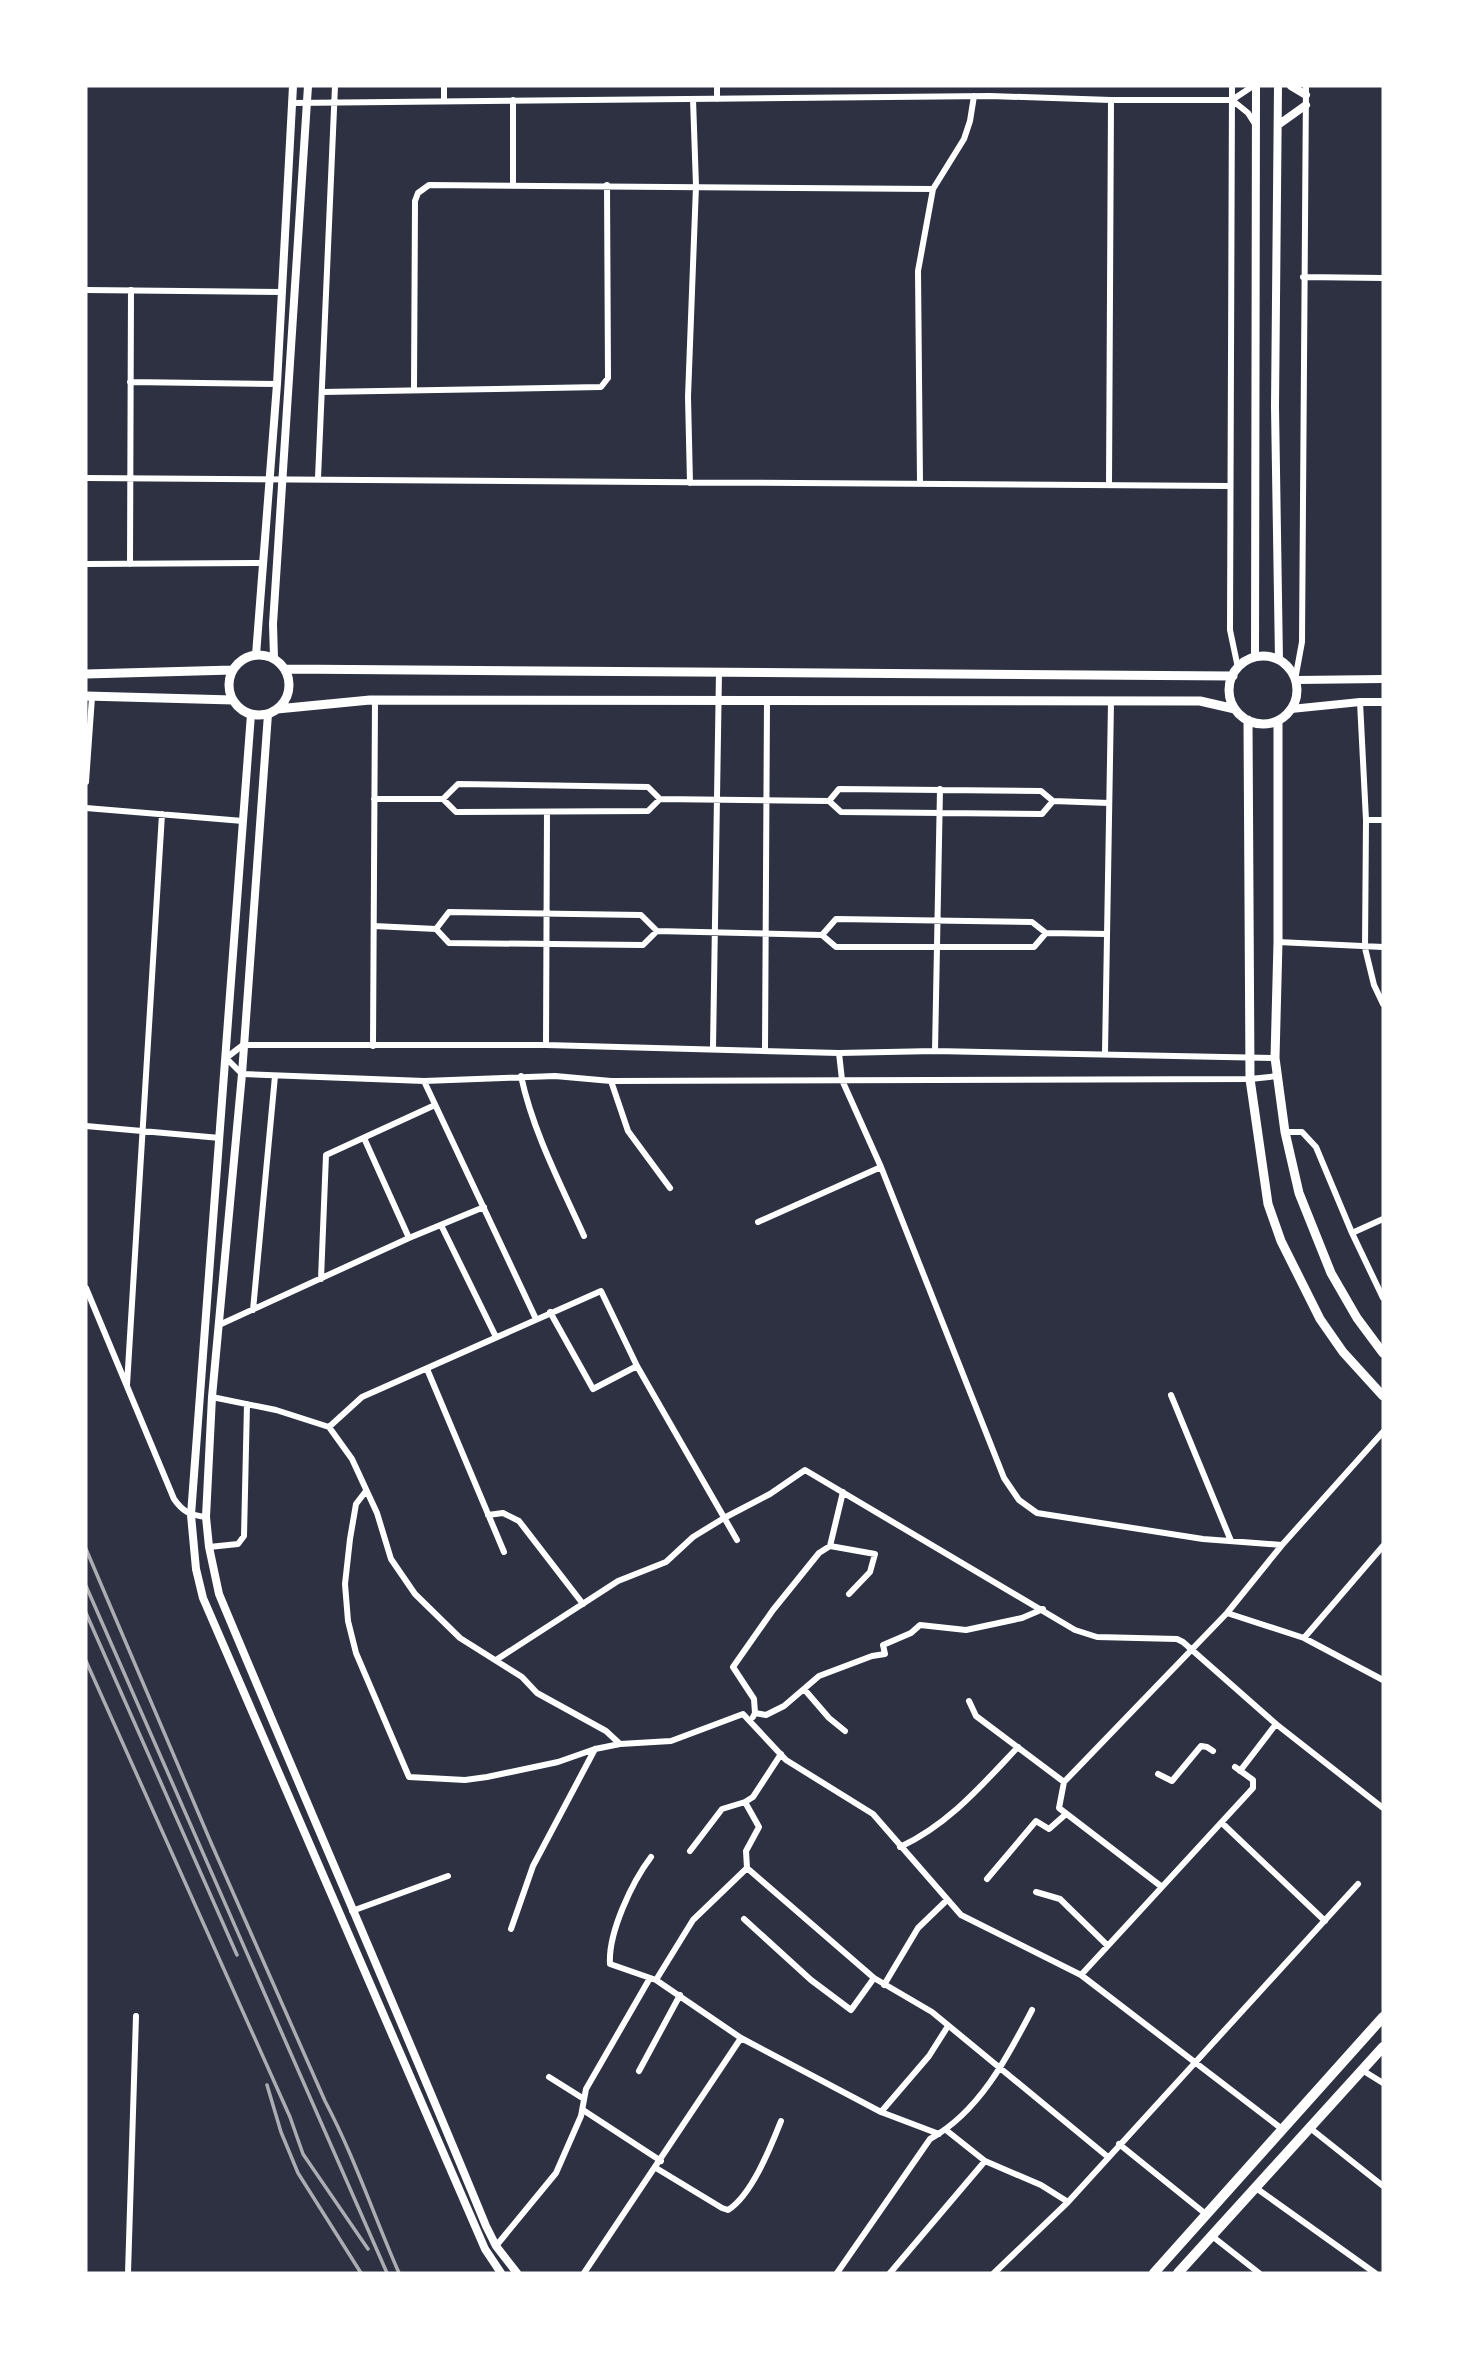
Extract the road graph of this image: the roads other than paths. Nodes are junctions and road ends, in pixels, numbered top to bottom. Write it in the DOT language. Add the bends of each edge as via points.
graph roads {
  1 [pos="293,86"];
  2 [pos="308,86"];
  3 [pos="335,86"];
  4 [pos="444,86"];
  5 [pos="717,86"];
  6 [pos="990,86"];
  7 [pos="1232,86"];
  8 [pos="1254,86"];
  9 [pos="1278,86"];
  10 [pos="1291,86"];
  11 [pos="1306,90"];
  12 [pos="974,96"];
  13 [pos="990,96"];
  14 [pos="693,99"];
  15 [pos="717,99"];
  16 [pos="513,100"];
  17 [pos="1111,100"];
  18 [pos="1232,100"];
  19 [pos="444,101"];
  20 [pos="307,102"];
  21 [pos="333,102"];
  22 [pos="292,103"];
  23 [pos="1306,105"];
  24 [pos="1255,125"];
  25 [pos="1278,125"];
  26 [pos="513,185"];
  27 [pos="607,185"];
  28 [pos="696,186"];
  29 [pos="933,189"];
  30 [pos="1303,277"];
  31 [pos="1383,278"];
  32 [pos="86,290"];
  33 [pos="131,290"];
  34 [pos="282,292"];
  35 [pos="130,382"];
  36 [pos="276,384"];
  37 [pos="414,390"];
  38 [pos="322,392"];
  39 [pos="86,478"];
  40 [pos="130,478"];
  41 [pos="270,478"];
  42 [pos="282,478"];
  43 [pos="318,478"];
  44 [pos="690,483"];
  45 [pos="920,483"];
  46 [pos="1109,485"];
  47 [pos="1229,486"];
  48 [pos="262,563"];
  49 [pos="86,564"];
  50 [pos="130,564"];
  51 [pos="256,655"];
  52 [pos="1255,657"];
  53 [pos="274,658"];
  54 [pos="1279,660"];
  55 [pos="285,668"];
  56 [pos="233,670"];
  57 [pos="719,672"];
  58 [pos="1236,672"];
  59 [pos="86,674"];
  60 [pos="1383,679"];
  61 [pos="1296,680"];
  62 [pos="89,696"];
  63 [pos="233,700"];
  64 [pos="375,700"];
  65 [pos="718,701"];
  66 [pos="767,701"];
  67 [pos="1111,702"];
  68 [pos="1360,702"];
  69 [pos="1383,702"];
  70 [pos="278,709"];
  71 [pos="1235,709"];
  72 [pos="1291,709"];
  73 [pos="251,714"];
  74 [pos="268,714"];
  75 [pos="1248,720"];
  76 [pos="1278,721"];
  77 [pos="86,782"];
  78 [pos="940,789"];
  79 [pos="374,799"];
  80 [pos="443,799"];
  81 [pos="660,799"];
  82 [pos="717,800"];
  83 [pos="767,800"];
  84 [pos="829,801"];
  85 [pos="1053,801"];
  86 [pos="1109,803"];
  87 [pos="86,808"];
  88 [pos="547,812"];
  89 [pos="939,813"];
  90 [pos="162,814"];
  91 [pos="1366,820"];
  92 [pos="1383,820"];
  93 [pos="243,821"];
  94 [pos="547,914"];
  95 [pos="937,920"];
  96 [pos="374,926"];
  97 [pos="436,929"];
  98 [pos="657,932"];
  99 [pos="715,933"];
  100 [pos="1046,933"];
  101 [pos="766,934"];
  102 [pos="1107,934"];
  103 [pos="822,935"];
  104 [pos="1278,942"];
  105 [pos="547,944"];
  106 [pos="937,947"];
  107 [pos="1383,947"];
  108 [pos="1365,948"];
  109 [pos="1383,1004"];
  110 [pos="243,1045"];
  111 [pos="547,1045"];
  112 [pos="373,1046"];
  113 [pos="713,1048"];
  114 [pos="765,1050"];
  115 [pos="935,1051"];
  116 [pos="839,1053"];
  117 [pos="1105,1053"];
  118 [pos="1252,1056"];
  119 [pos="226,1058"];
  120 [pos="1275,1058"];
  121 [pos="242,1074"];
  122 [pos="275,1076"];
  123 [pos="521,1076"];
  124 [pos="1278,1076"];
  125 [pos="1250,1079"];
  126 [pos="842,1080"];
  127 [pos="424,1081"];
  128 [pos="611,1081"];
  129 [pos="435,1105"];
  130 [pos="86,1126"];
  131 [pos="143,1131"];
  132 [pos="1285,1132"];
  133 [pos="364,1138"];
  134 [pos="220,1139"];
  135 [pos="881,1167"];
  136 [pos="670,1188"];
  137 [pos="484,1208"];
  138 [pos="1383,1219"];
  139 [pos="758,1222"];
  140 [pos="441,1225"];
  141 [pos="1352,1233"];
  142 [pos="584,1236"];
  143 [pos="409,1238"];
  144 [pos="321,1279"];
  145 [pos="86,1288"];
  146 [pos="1383,1298"];
  147 [pos="253,1310"];
  148 [pos="550,1312"];
  149 [pos="536,1319"];
  150 [pos="219,1325"];
  151 [pos="496,1337"];
  152 [pos="1383,1353"];
  153 [pos="637,1366"];
  154 [pos="427,1369"];
  155 [pos="127,1385"];
  156 [pos="1171,1395"];
  157 [pos="1383,1396"];
  158 [pos="212,1397"];
  159 [pos="247,1404"];
  160 [pos="329,1427"];
  161 [pos="1383,1432"];
  162 [pos="366,1492"];
  163 [pos="843,1492"];
  164 [pos="191,1515"];
  165 [pos="488,1515"];
  166 [pos="206,1517"];
  167 [pos="724,1518"];
  168 [pos="737,1540"];
  169 [pos="1231,1541"];
  170 [pos="1282,1545"];
  171 [pos="830,1546"];
  172 [pos="1383,1546"];
  173 [pos="209,1547"];
  174 [pos="503,1552"];
  175 [pos="849,1594"];
  176 [pos="583,1604"];
  177 [pos="1043,1609"];
  178 [pos="1227,1613"];
  179 [pos="1304,1638"];
  180 [pos="1190,1650"];
  181 [pos="496,1660"];
  182 [pos="1383,1680"];
  183 [pos="804,1689"];
  184 [pos="969,1700"];
  185 [pos="755,1713"];
  186 [pos="749,1721"];
  187 [pos="1276,1724"];
  188 [pos="845,1731"];
  189 [pos="620,1744"];
  190 [pos="1018,1747"];
  191 [pos="595,1749"];
  192 [pos="1213,1751"];
  193 [pos="781,1754"];
  194 [pos="1158,1774"];
  195 [pos="1064,1782"];
  196 [pos="745,1802"];
  197 [pos="1383,1808"];
  198 [pos="1066,1814"];
  199 [pos="1222,1823"];
  200 [pos="901,1847"];
  201 [pos="690,1851"];
  202 [pos="651,1857"];
  203 [pos="747,1868"];
  204 [pos="448,1875"];
  205 [pos="987,1879"];
  206 [pos="1358,1884"];
  207 [pos="1162,1886"];
  208 [pos="1036,1892"];
  209 [pos="947,1900"];
  210 [pos="352,1911"];
  211 [pos="744,1919"];
  212 [pos="1325,1921"];
  213 [pos="511,1929"];
  214 [pos="1107,1945"];
  215 [pos="1081,1975"];
  216 [pos="874,1978"];
  217 [pos="653,1979"];
  218 [pos="884,1985"];
  219 [pos="680,1995"];
  220 [pos="1032,2010"];
  221 [pos="136,2016"];
  222 [pos="1383,2017"];
  223 [pos="948,2026"];
  224 [pos="741,2038"];
  225 [pos="1383,2047"];
  226 [pos="1194,2062"];
  227 [pos="1001,2069"];
  228 [pos="1362,2070"];
  229 [pos="639,2071"];
  230 [pos="550,2077"];
  231 [pos="1383,2083"];
  232 [pos="584,2099"];
  233 [pos="583,2110"];
  234 [pos="881,2112"];
  235 [pos="781,2121"];
  236 [pos="1283,2128"];
  237 [pos="1310,2128"];
  238 [pos="943,2132"];
  239 [pos="1300,2140"];
  240 [pos="1118,2144"];
  241 [pos="1108,2157"];
  242 [pos="985,2161"];
  243 [pos="658,2165"];
  244 [pos="1383,2186"];
  245 [pos="1256,2188"];
  246 [pos="1068,2202"];
  247 [pos="1207,2215"];
  248 [pos="1212,2236"];
  249 [pos="496,2246"];
  250 [pos="128,2273"];
  251 [pos="501,2273"];
  252 [pos="517,2273"];
  253 [pos="584,2273"];
  254 [pos="837,2273"];
  255 [pos="890,2273"];
  256 [pos="994,2273"];
  257 [pos="1154,2273"];
  258 [pos="1178,2273"];
  259 [pos="1259,2273"];
  260 [pos="1375,2273"];
  1 -- 22 [label="street"];
  2 -- 20 [label="street"];
  3 -- 21 [label="street"];
  4 -- 19 [label="street"];
  5 -- 15 [label="street"];
  6 -- 13 [label="street"];
  7 -- 18 [label="street"];
  8 -- 18 [label="street"];
  8 -- 24 [label="street"];
  9 -- 25 [label="street"];
  10 -- 11 [label="street"];
  11 -- 23 [label="street"];
  12 -- 13 [label="street"];
  12 -- 15 [label="street"];
  12 -- 29 [label="street" via="964,139"];
  13 -- 17 [label="street"];
  14 -- 15 [label="street"];
  14 -- 16 [label="street"];
  14 -- 28 [label="street"];
  16 -- 19 [label="street"];
  16 -- 26 [label="street"];
  17 -- 18 [label="street"];
  17 -- 46 [label="street"];
  18 -- 24 [label="street"];
  18 -- 47 [label="street"];
  19 -- 21 [label="street"];
  20 -- 21 [label="street"];
  20 -- 22 [label="street"];
  20 -- 42 [label="street"];
  21 -- 38 [label="street"];
  22 -- 34 [label="street"];
  23 -- 25 [label="street"];
  23 -- 30 [label="street"];
  24 -- 52 [label="street"];
  25 -- 54 [label="street" via="1275,407"];
  26 -- 27 [label="street"];
  26 -- 37 [label="street" via="429,185 416,196"];
  27 -- 28 [label="street"];
  27 -- 37 [label="street" via="608,378 604,385 594,389"];
  28 -- 29 [label="street"];
  28 -- 44 [label="street" via="688,397"];
  29 -- 45 [label="street" via="918,271"];
  30 -- 31 [label="street"];
  30 -- 61 [label="street" via="1301,642"];
  32 -- 33 [label="street"];
  33 -- 34 [label="street"];
  33 -- 35 [label="street"];
  34 -- 36 [label="street"];
  35 -- 36 [label="street"];
  35 -- 40 [label="street"];
  36 -- 41 [label="street"];
  37 -- 38 [label="street"];
  38 -- 43 [label="street"];
  39 -- 40 [label="street"];
  40 -- 41 [label="street"];
  40 -- 50 [label="street"];
  41 -- 42 [label="street"];
  41 -- 48 [label="street"];
  42 -- 43 [label="street"];
  42 -- 53 [label="street"];
  43 -- 44 [label="street"];
  44 -- 45 [label="street"];
  45 -- 46 [label="street"];
  46 -- 47 [label="street"];
  47 -- 58 [label="street" via="1230,630"];
  48 -- 50 [label="street"];
  48 -- 51 [label="street"];
  49 -- 50 [label="street"];
  51 -- 53 [label="main road"];
  51 -- 56 [label="main road"];
  52 -- 54 [label="main road"];
  52 -- 58 [label="main road"];
  53 -- 55 [label="main road"];
  54 -- 61 [label="main road"];
  55 -- 57 [label="main road"];
  55 -- 70 [label="main road" via="289,690"];
  56 -- 59 [label="main road"];
  56 -- 63 [label="main road" via="229,685"];
  57 -- 58 [label="main road"];
  57 -- 65 [label="street"];
  58 -- 71 [label="main road" via="1230,693"];
  60 -- 61 [label="street"];
  61 -- 72 [label="main road" via="1297,695"];
  62 -- 63 [label="main road"];
  62 -- 77 [label="street"];
  63 -- 73 [label="main road"];
  64 -- 65 [label="main road"];
  64 -- 70 [label="main road"];
  64 -- 79 [label="street"];
  65 -- 66 [label="main road"];
  65 -- 82 [label="street"];
  66 -- 67 [label="main road"];
  66 -- 83 [label="street"];
  67 -- 71 [label="main road" via="1200,701"];
  67 -- 86 [label="street"];
  68 -- 69 [label="street"];
  68 -- 72 [label="street"];
  68 -- 91 [label="street"];
  70 -- 74 [label="main road"];
  71 -- 75 [label="main road"];
  72 -- 76 [label="main road"];
  73 -- 74 [label="main road"];
  73 -- 93 [label="street"];
  74 -- 110 [label="street"];
  75 -- 76 [label="main road" via="1258,724"];
  75 -- 118 [label="main road"];
  76 -- 104 [label="main road"];
  78 -- 84 [label="street" via="839,789"];
  78 -- 85 [label="street" via="1041,791"];
  78 -- 89 [label="street"];
  79 -- 80 [label="street"];
  79 -- 96 [label="street"];
  80 -- 81 [label="street" via="458,785 648,787"];
  80 -- 88 [label="street" via="456,812"];
  81 -- 82 [label="street"];
  81 -- 88 [label="street" via="648,811"];
  82 -- 83 [label="street"];
  82 -- 99 [label="street"];
  83 -- 84 [label="street"];
  83 -- 101 [label="street"];
  84 -- 89 [label="street" via="841,812"];
  85 -- 86 [label="street"];
  85 -- 89 [label="street" via="1042,814"];
  86 -- 102 [label="street"];
  87 -- 90 [label="street"];
  88 -- 94 [label="street"];
  89 -- 95 [label="street"];
  90 -- 93 [label="street"];
  90 -- 131 [label="street"];
  91 -- 92 [label="street"];
  91 -- 108 [label="street"];
  93 -- 119 [label="street"];
  94 -- 97 [label="street" via="450,912"];
  94 -- 98 [label="street" via="641,915"];
  94 -- 105 [label="street"];
  95 -- 100 [label="street" via="1032,922"];
  95 -- 103 [label="street" via="836,919"];
  95 -- 106 [label="street"];
  96 -- 97 [label="street"];
  96 -- 112 [label="street"];
  97 -- 105 [label="street" via="449,943"];
  98 -- 99 [label="street"];
  98 -- 105 [label="street" via="643,945"];
  99 -- 101 [label="street"];
  99 -- 113 [label="street"];
  100 -- 102 [label="street"];
  100 -- 106 [label="street" via="1034,947"];
  101 -- 103 [label="street"];
  101 -- 114 [label="street"];
  102 -- 117 [label="street"];
  103 -- 106 [label="street" via="836,947"];
  104 -- 108 [label="street"];
  104 -- 120 [label="main road"];
  105 -- 111 [label="street"];
  106 -- 115 [label="street"];
  107 -- 108 [label="street"];
  108 -- 109 [label="street"];
  110 -- 112 [label="street"];
  110 -- 119 [label="street"];
  110 -- 121 [label="street"];
  111 -- 112 [label="street"];
  111 -- 113 [label="street"];
  113 -- 114 [label="street"];
  114 -- 116 [label="street"];
  115 -- 116 [label="street"];
  115 -- 117 [label="street"];
  116 -- 126 [label="street"];
  117 -- 118 [label="street"];
  118 -- 120 [label="street"];
  118 -- 125 [label="main road"];
  119 -- 121 [label="street"];
  119 -- 134 [label="street"];
  120 -- 124 [label="main road"];
  121 -- 122 [label="street"];
  121 -- 150 [label="street"];
  122 -- 127 [label="street"];
  122 -- 147 [label="street"];
  123 -- 127 [label="street"];
  123 -- 128 [label="street"];
  123 -- 142 [label="street" via="549,1158"];
  124 -- 125 [label="street"];
  124 -- 132 [label="main road"];
  125 -- 126 [label="street"];
  125 -- 157 [label="main road" via="1275,1227 1320,1318"];
  126 -- 128 [label="street"];
  126 -- 135 [label="street"];
  127 -- 129 [label="street"];
  128 -- 136 [label="street" via="628,1131"];
  129 -- 133 [label="street"];
  129 -- 137 [label="street"];
  130 -- 131 [label="street"];
  131 -- 134 [label="street"];
  131 -- 155 [label="street"];
  132 -- 141 [label="street" via="1302,1132 1316,1147"];
  132 -- 152 [label="main road" via="1299,1193 1331,1273"];
  133 -- 143 [label="street"];
  133 -- 144 [label="street" via="326,1154"];
  134 -- 164 [label="street"];
  135 -- 139 [label="street"];
  135 -- 169 [label="street" via="1004,1478 1019,1500 1037,1513"];
  137 -- 140 [label="street"];
  137 -- 149 [label="street"];
  138 -- 141 [label="street"];
  140 -- 143 [label="street"];
  140 -- 151 [label="street"];
  141 -- 146 [label="street"];
  143 -- 144 [label="street"];
  144 -- 147 [label="street"];
  145 -- 155 [label="street"];
  147 -- 150 [label="street"];
  148 -- 149 [label="street"];
  148 -- 153 [label="street" via="593,1389"];
  148 -- 153 [label="street" via="601,1291"];
  149 -- 151 [label="street"];
  150 -- 158 [label="street"];
  151 -- 154 [label="street"];
  153 -- 167 [label="street"];
  154 -- 160 [label="street" via="362,1397"];
  154 -- 165 [label="street"];
  155 -- 164 [label="street" via="174,1499"];
  156 -- 169 [label="street"];
  158 -- 159 [label="street"];
  158 -- 166 [label="street"];
  159 -- 160 [label="street"];
  159 -- 173 [label="street" via="244,1536 238,1544"];
  160 -- 162 [label="street" via="348,1451"];
  161 -- 170 [label="street"];
  162 -- 181 [label="street" via="391,1559 415,1594 460,1637"];
  162 -- 191 [label="street" via="356,1504 349,1539 347,1612 356,1653 409,1777 487,1777"];
  163 -- 167 [label="street" via="805,1470"];
  163 -- 171 [label="street"];
  163 -- 177 [label="street"];
  164 -- 166 [label="street"];
  164 -- 251 [label="street" via="203,1598 480,2236"];
  165 -- 174 [label="street"];
  165 -- 176 [label="street" via="503,1513 519,1521"];
  166 -- 173 [label="street"];
  167 -- 168 [label="street"];
  167 -- 176 [label="street" via="693,1537 666,1562 618,1581"];
  169 -- 170 [label="street"];
  170 -- 178 [label="street"];
  171 -- 175 [label="street" via="875,1554 870,1572"];
  171 -- 185 [label="street" via="819,1553 773,1610 733,1667 754,1699"];
  172 -- 179 [label="street"];
  173 -- 210 [label="street" via="219,1594"];
  176 -- 181 [label="street"];
  177 -- 180 [label="street" via="1087,1635 1177,1639"];
  177 -- 183 [label="street" via="966,1630 920,1625 883,1645 885,1654 819,1676"];
  178 -- 179 [label="street"];
  178 -- 180 [label="street"];
  179 -- 182 [label="street"];
  180 -- 187 [label="street"];
  180 -- 195 [label="street"];
  181 -- 189 [label="street" via="537,1693 606,1731"];
  183 -- 185 [label="street" via="766,1715"];
  183 -- 188 [label="street"];
  184 -- 190 [label="street" via="976,1716"];
  185 -- 186 [label="street"];
  186 -- 189 [label="street" via="743,1714 671,1741"];
  186 -- 193 [label="street"];
  187 -- 197 [label="street"];
  187 -- 199 [label="street" via="1237,1769 1253,1780 1254,1786"];
  189 -- 191 [label="street"];
  190 -- 195 [label="street"];
  190 -- 200 [label="street" via="958,1810"];
  191 -- 213 [label="street" via="533,1866"];
  192 -- 194 [label="street" via="1201,1746 1172,1781"];
  193 -- 196 [label="street"];
  193 -- 200 [label="street" via="873,1814"];
  195 -- 198 [label="street" via="1059,1808"];
  196 -- 201 [label="street" via="722,1810"];
  196 -- 203 [label="street" via="759,1826 746,1851"];
  198 -- 205 [label="street" via="1049,1829 1036,1821"];
  198 -- 207 [label="street"];
  199 -- 207 [label="street"];
  199 -- 212 [label="street"];
  200 -- 209 [label="street"];
  202 -- 217 [label="street" via="634,1880 609,1953 610,1964"];
  203 -- 216 [label="street"];
  203 -- 217 [label="street" via="693,1920"];
  204 -- 210 [label="street"];
  206 -- 212 [label="street"];
  207 -- 214 [label="street"];
  208 -- 214 [label="street" via="1060,1899"];
  209 -- 215 [label="street" via="961,1915"];
  209 -- 218 [label="street" via="918,1928"];
  210 -- 249 [label="street"];
  211 -- 216 [label="street" via="851,2010"];
  212 -- 226 [label="street"];
  214 -- 215 [label="street"];
  215 -- 226 [label="street"];
  216 -- 218 [label="street"];
  217 -- 219 [label="street"];
  217 -- 232 [label="street"];
  218 -- 223 [label="street"];
  219 -- 224 [label="street"];
  219 -- 229 [label="street"];
  220 -- 227 [label="street"];
  221 -- 250 [label="street"];
  222 -- 236 [label="highway"];
  223 -- 227 [label="street"];
  223 -- 234 [label="street"];
  224 -- 234 [label="street"];
  224 -- 243 [label="street"];
  225 -- 228 [label="highway"];
  226 -- 236 [label="street"];
  226 -- 240 [label="street"];
  227 -- 238 [label="street"];
  227 -- 241 [label="street"];
  228 -- 231 [label="street"];
  228 -- 237 [label="highway"];
  230 -- 232 [label="street"];
  232 -- 233 [label="street"];
  233 -- 243 [label="street"];
  233 -- 249 [label="street" via="556,2173"];
  234 -- 238 [label="street"];
  235 -- 243 [label="street" via="758,2173 729,2210"];
  236 -- 239 [label="highway"];
  236 -- 247 [label="highway"];
  237 -- 239 [label="highway"];
  237 -- 244 [label="street"];
  238 -- 242 [label="street"];
  238 -- 254 [label="street" via="930,2139"];
  239 -- 245 [label="highway"];
  240 -- 241 [label="street"];
  240 -- 247 [label="street"];
  241 -- 246 [label="street"];
  242 -- 246 [label="street"];
  242 -- 255 [label="street"];
  243 -- 253 [label="street"];
  245 -- 248 [label="highway"];
  245 -- 260 [label="street"];
  246 -- 256 [label="street"];
  247 -- 257 [label="highway"];
  248 -- 258 [label="highway"];
  248 -- 259 [label="street"];
  249 -- 252 [label="street"];
}
